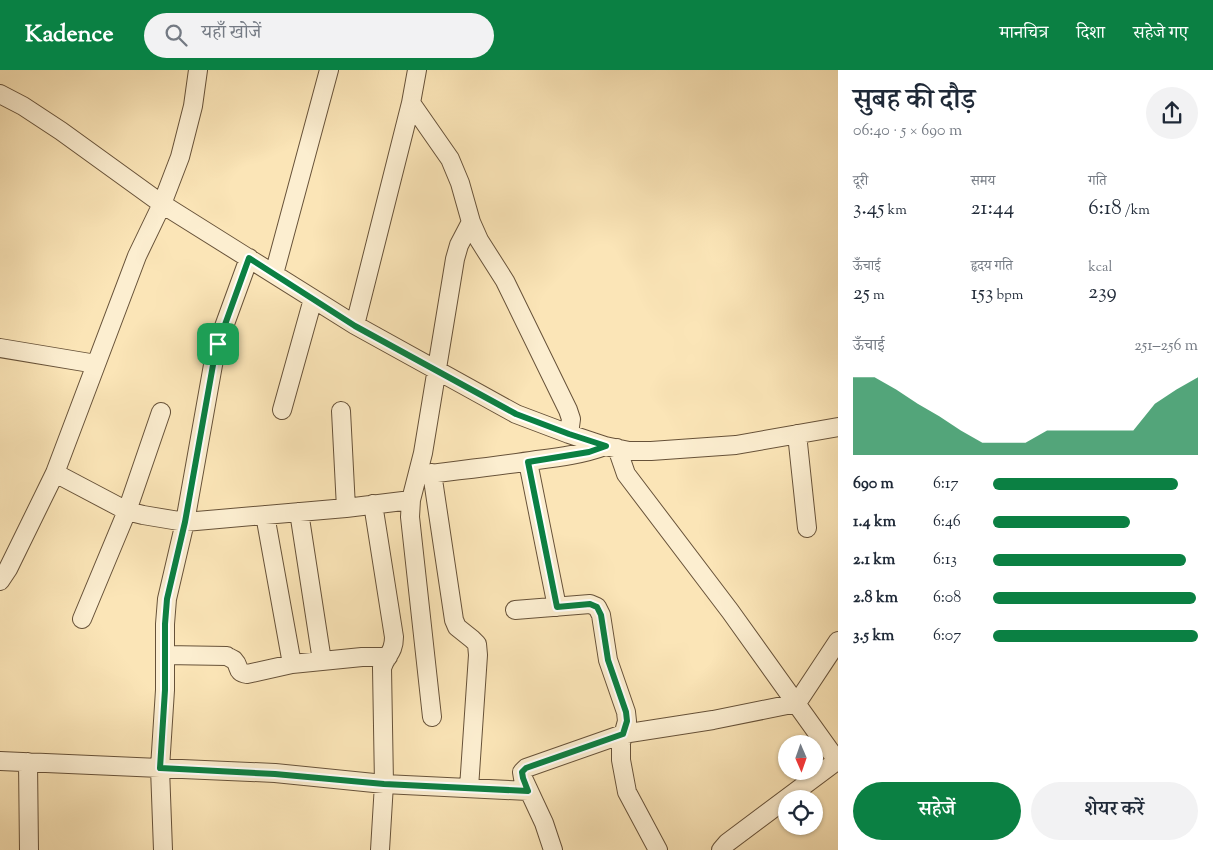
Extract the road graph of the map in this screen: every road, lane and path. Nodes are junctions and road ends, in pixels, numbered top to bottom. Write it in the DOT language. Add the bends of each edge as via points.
graph roads {
  1 [pos="198,70"];
  2 [pos="329,70"];
  3 [pos="417,70"];
  4 [pos="0,94"];
  5 [pos="411,103"];
  6 [pos="162,204"];
  7 [pos="471,222"];
  8 [pos="249,258"];
  9 [pos="274,274"];
  10 [pos="314,299"];
  11 [pos="355,326"];
  12 [pos="0,348"];
  13 [pos="96,364"];
  14 [pos="436,370"];
  15 [pos="282,410"];
  16 [pos="161,412"];
  17 [pos="341,412"];
  18 [pos="838,427"];
  19 [pos="569,434"];
  20 [pos="797,434"];
  21 [pos="611,447"];
  22 [pos="528,462"];
  23 [pos="54,473"];
  24 [pos="425,474"];
  25 [pos="411,500"];
  26 [pos="372,504"];
  27 [pos="346,508"];
  28 [pos="127,511"];
  29 [pos="299,512"];
  30 [pos="266,515"];
  31 [pos="185,522"];
  32 [pos="807,528"];
  33 [pos="0,581"];
  34 [pos="557,607"];
  35 [pos="515,610"];
  36 [pos="82,619"];
  37 [pos="838,641"];
  38 [pos="165,655"];
  39 [pos="388,657"];
  40 [pos="322,661"];
  41 [pos="292,664"];
  42 [pos="796,703"];
  43 [pos="432,717"];
  44 [pos="623,734"];
  45 [pos="838,760"];
  46 [pos="0,761"];
  47 [pos="28,762"];
  48 [pos="160,768"];
  49 [pos="384,784"];
  50 [pos="469,788"];
  51 [pos="528,791"];
  52 [pos="29,850"];
  53 [pos="163,850"];
  54 [pos="380,850"];
  55 [pos="553,850"];
  56 [pos="658,850"];
  57 [pos="721,850"];
  1 -- 6 [label="street" via="180,157"];
  2 -- 9 [label="street"];
  3 -- 5 [label="street"];
  4 -- 6 [label="street" via="61,131"];
  5 -- 7 [label="street" via="450,159"];
  5 -- 11 [label="street"];
  6 -- 8 [label="street"];
  6 -- 13 [label="street" via="137,256"];
  7 -- 14 [label="street" via="455,259"];
  7 -- 19 [label="street" via="505,281 568,410 571,419"];
  8 -- 9 [label="street"];
  8 -- 31 [label="street" via="218,344"];
  9 -- 10 [label="street"];
  10 -- 11 [label="street"];
  10 -- 15 [label="street"];
  11 -- 14 [label="street"];
  12 -- 13 [label="street"];
  13 -- 23 [label="street"];
  14 -- 19 [label="street" via="516,414"];
  14 -- 24 [label="street" via="423,453"];
  16 -- 28 [label="street"];
  17 -- 27 [label="street"];
  18 -- 20 [label="street"];
  19 -- 21 [label="street"];
  20 -- 21 [label="street" via="726,446 651,452"];
  20 -- 32 [label="street"];
  21 -- 22 [label="street"];
  21 -- 42 [label="street" via="626,474"];
  22 -- 24 [label="street"];
  22 -- 34 [label="street"];
  23 -- 28 [label="street"];
  23 -- 33 [label="street"];
  24 -- 25 [label="street"];
  24 -- 50 [label="street" via="454,620 457,627 476,644 478,655"];
  25 -- 26 [label="street"];
  25 -- 43 [label="street" via="410,517"];
  26 -- 27 [label="street"];
  26 -- 39 [label="street" via="394,637"];
  27 -- 29 [label="street"];
  28 -- 31 [label="street"];
  28 -- 36 [label="street"];
  29 -- 30 [label="street"];
  29 -- 40 [label="street"];
  30 -- 31 [label="street"];
  30 -- 41 [label="street"];
  31 -- 38 [label="street" via="167,599"];
  34 -- 35 [label="street"];
  34 -- 44 [label="street" via="590,604 597,607 608,660 626,712"];
  37 -- 42 [label="street"];
  38 -- 41 [label="street" via="226,656 236,662 242,674"];
  38 -- 48 [label="street"];
  39 -- 40 [label="street"];
  39 -- 49 [label="street" via="382,668"];
  40 -- 41 [label="street"];
  42 -- 44 [label="street"];
  42 -- 45 [label="street"];
  44 -- 51 [label="street" via="526,768 522,772"];
  44 -- 56 [label="street" via="621,760 627,792"];
  45 -- 57 [label="street"];
  46 -- 47 [label="street"];
  47 -- 48 [label="street"];
  47 -- 52 [label="street"];
  48 -- 49 [label="street"];
  48 -- 53 [label="street"];
  49 -- 50 [label="street"];
  49 -- 54 [label="street"];
  50 -- 51 [label="street"];
  51 -- 55 [label="street" via="544,822"];
}
